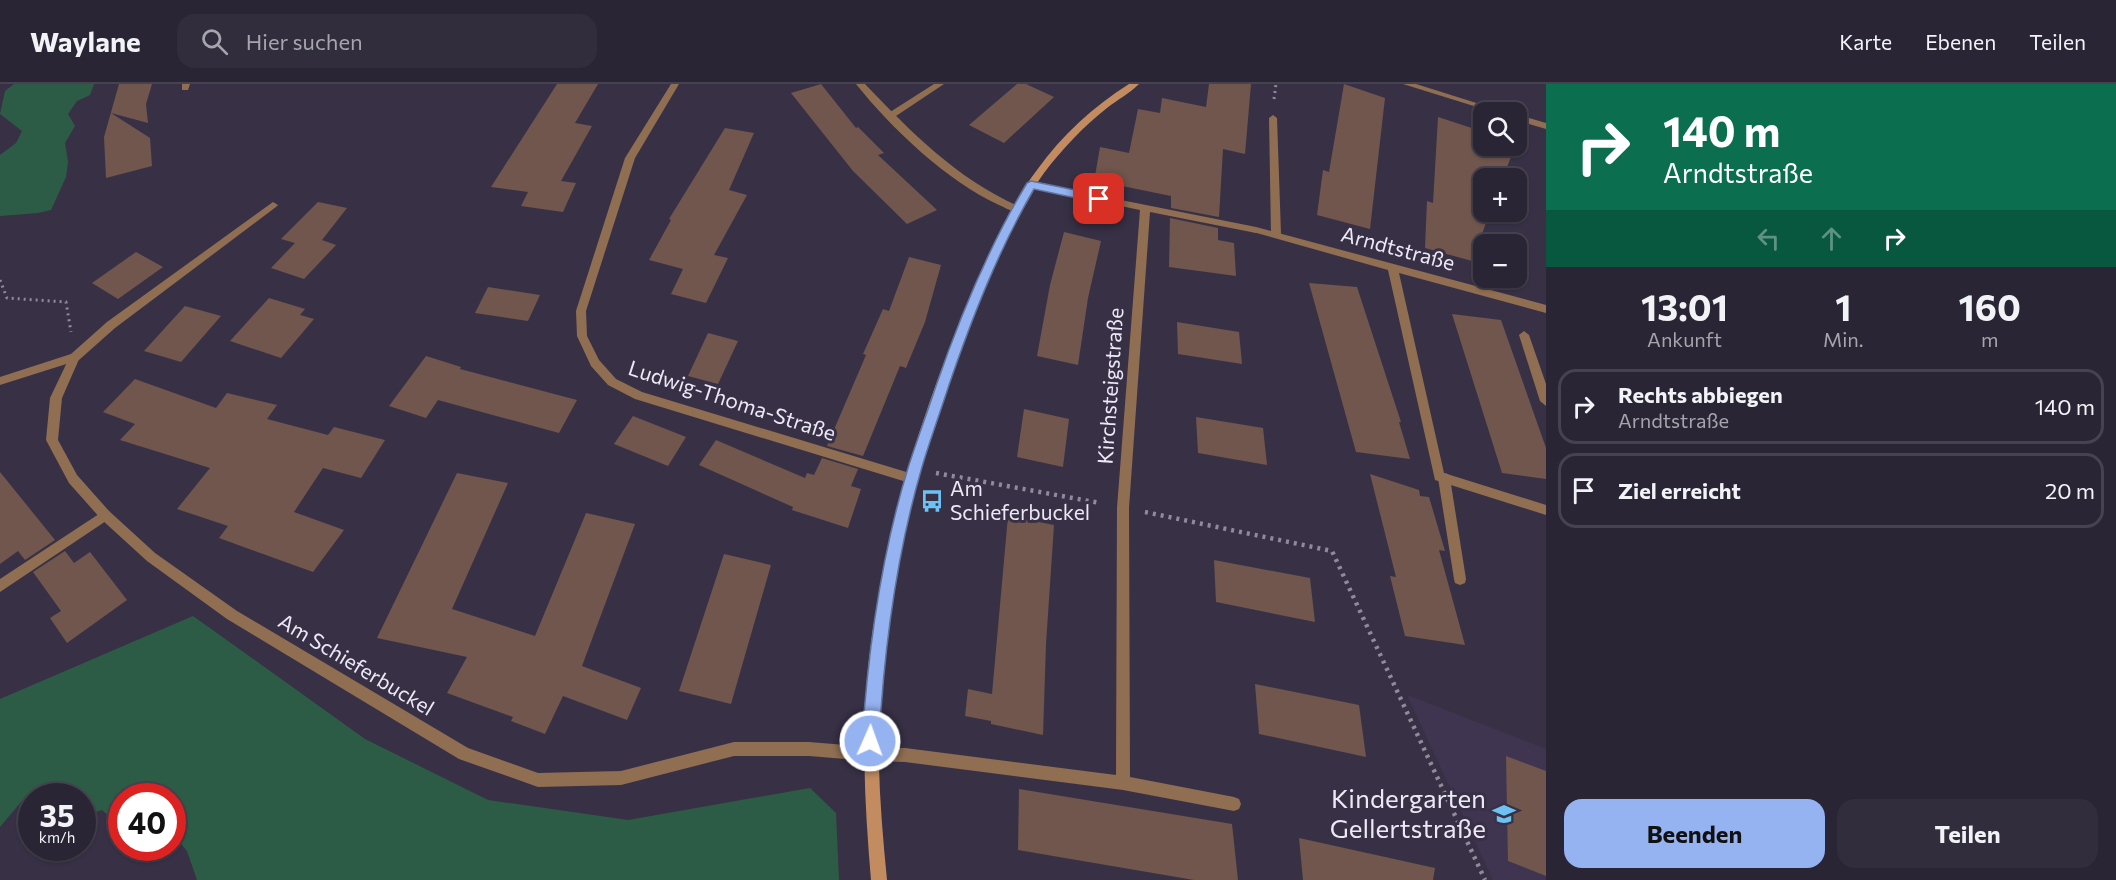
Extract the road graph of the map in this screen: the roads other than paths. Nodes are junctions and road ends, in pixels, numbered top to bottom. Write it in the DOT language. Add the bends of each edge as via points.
graph roads {
  1 [pos="675,84"];
  2 [pos="860,84"];
  3 [pos="940,84"];
  4 [pos="1135,84"];
  5 [pos="1407,84"];
  6 [pos="1473,104"];
  7 [pos="890,116"];
  8 [pos="1273,117"];
  9 [pos="1527,120"];
  10 [pos="1546,126"];
  11 [pos="1031,185"];
  12 [pos="273,205"];
  13 [pos="1145,208"];
  14 [pos="1017,209"];
  15 [pos="1276,234"];
  16 [pos="1392,266"];
  17 [pos="1546,309"];
  18 [pos="1524,335"];
  19 [pos="75,357"];
  20 [pos="0,381"];
  21 [pos="1546,402"];
  22 [pos="914,473"];
  23 [pos="1444,478"];
  24 [pos="1546,510"];
  25 [pos="105,515"];
  26 [pos="1460,579"];
  27 [pos="0,586"];
  28 [pos="870,754"];
  29 [pos="1123,783"];
  30 [pos="1234,804"];
  31 [pos="879,880"];
  1 -- 22 [label="street, Ludwig-Thoma-Straße" via="630,158 581,311 582,336 595,363 612,382 639,396"];
  2 -- 7 [label="street"];
  3 -- 7 [label="street"];
  4 -- 11 [label="street" via="1086,121 1053,154"];
  5 -- 6 [label="street"];
  7 -- 14 [label="street" via="936,161 994,201"];
  8 -- 15 [label="street"];
  9 -- 10 [label="street"];
  11 -- 13 [label="street, Arndtstraße"];
  11 -- 14 [label="street"];
  12 -- 19 [label="street" via="111,325"];
  13 -- 15 [label="street, Arndtstraße"];
  13 -- 29 [label="street, Kirchsteigstraße" via="1124,508"];
  14 -- 22 [label="street" via="963,327"];
  15 -- 16 [label="street, Arndtstraße"];
  16 -- 17 [label="street, Arndtstraße"];
  16 -- 23 [label="street" via="1439,476"];
  18 -- 21 [label="street"];
  19 -- 20 [label="street"];
  19 -- 25 [label="street, Am Schieferbuckel" via="56,398 52,440 73,479"];
  22 -- 28 [label="street" via="881,623"];
  23 -- 24 [label="street"];
  23 -- 26 [label="street"];
  25 -- 27 [label="street"];
  25 -- 28 [label="street, Am Schieferbuckel" via="151,556 232,615 464,754 538,780 621,778 734,749"];
  28 -- 29 [label="street"];
  28 -- 31 [label="street"];
  29 -- 30 [label="street"];
}
